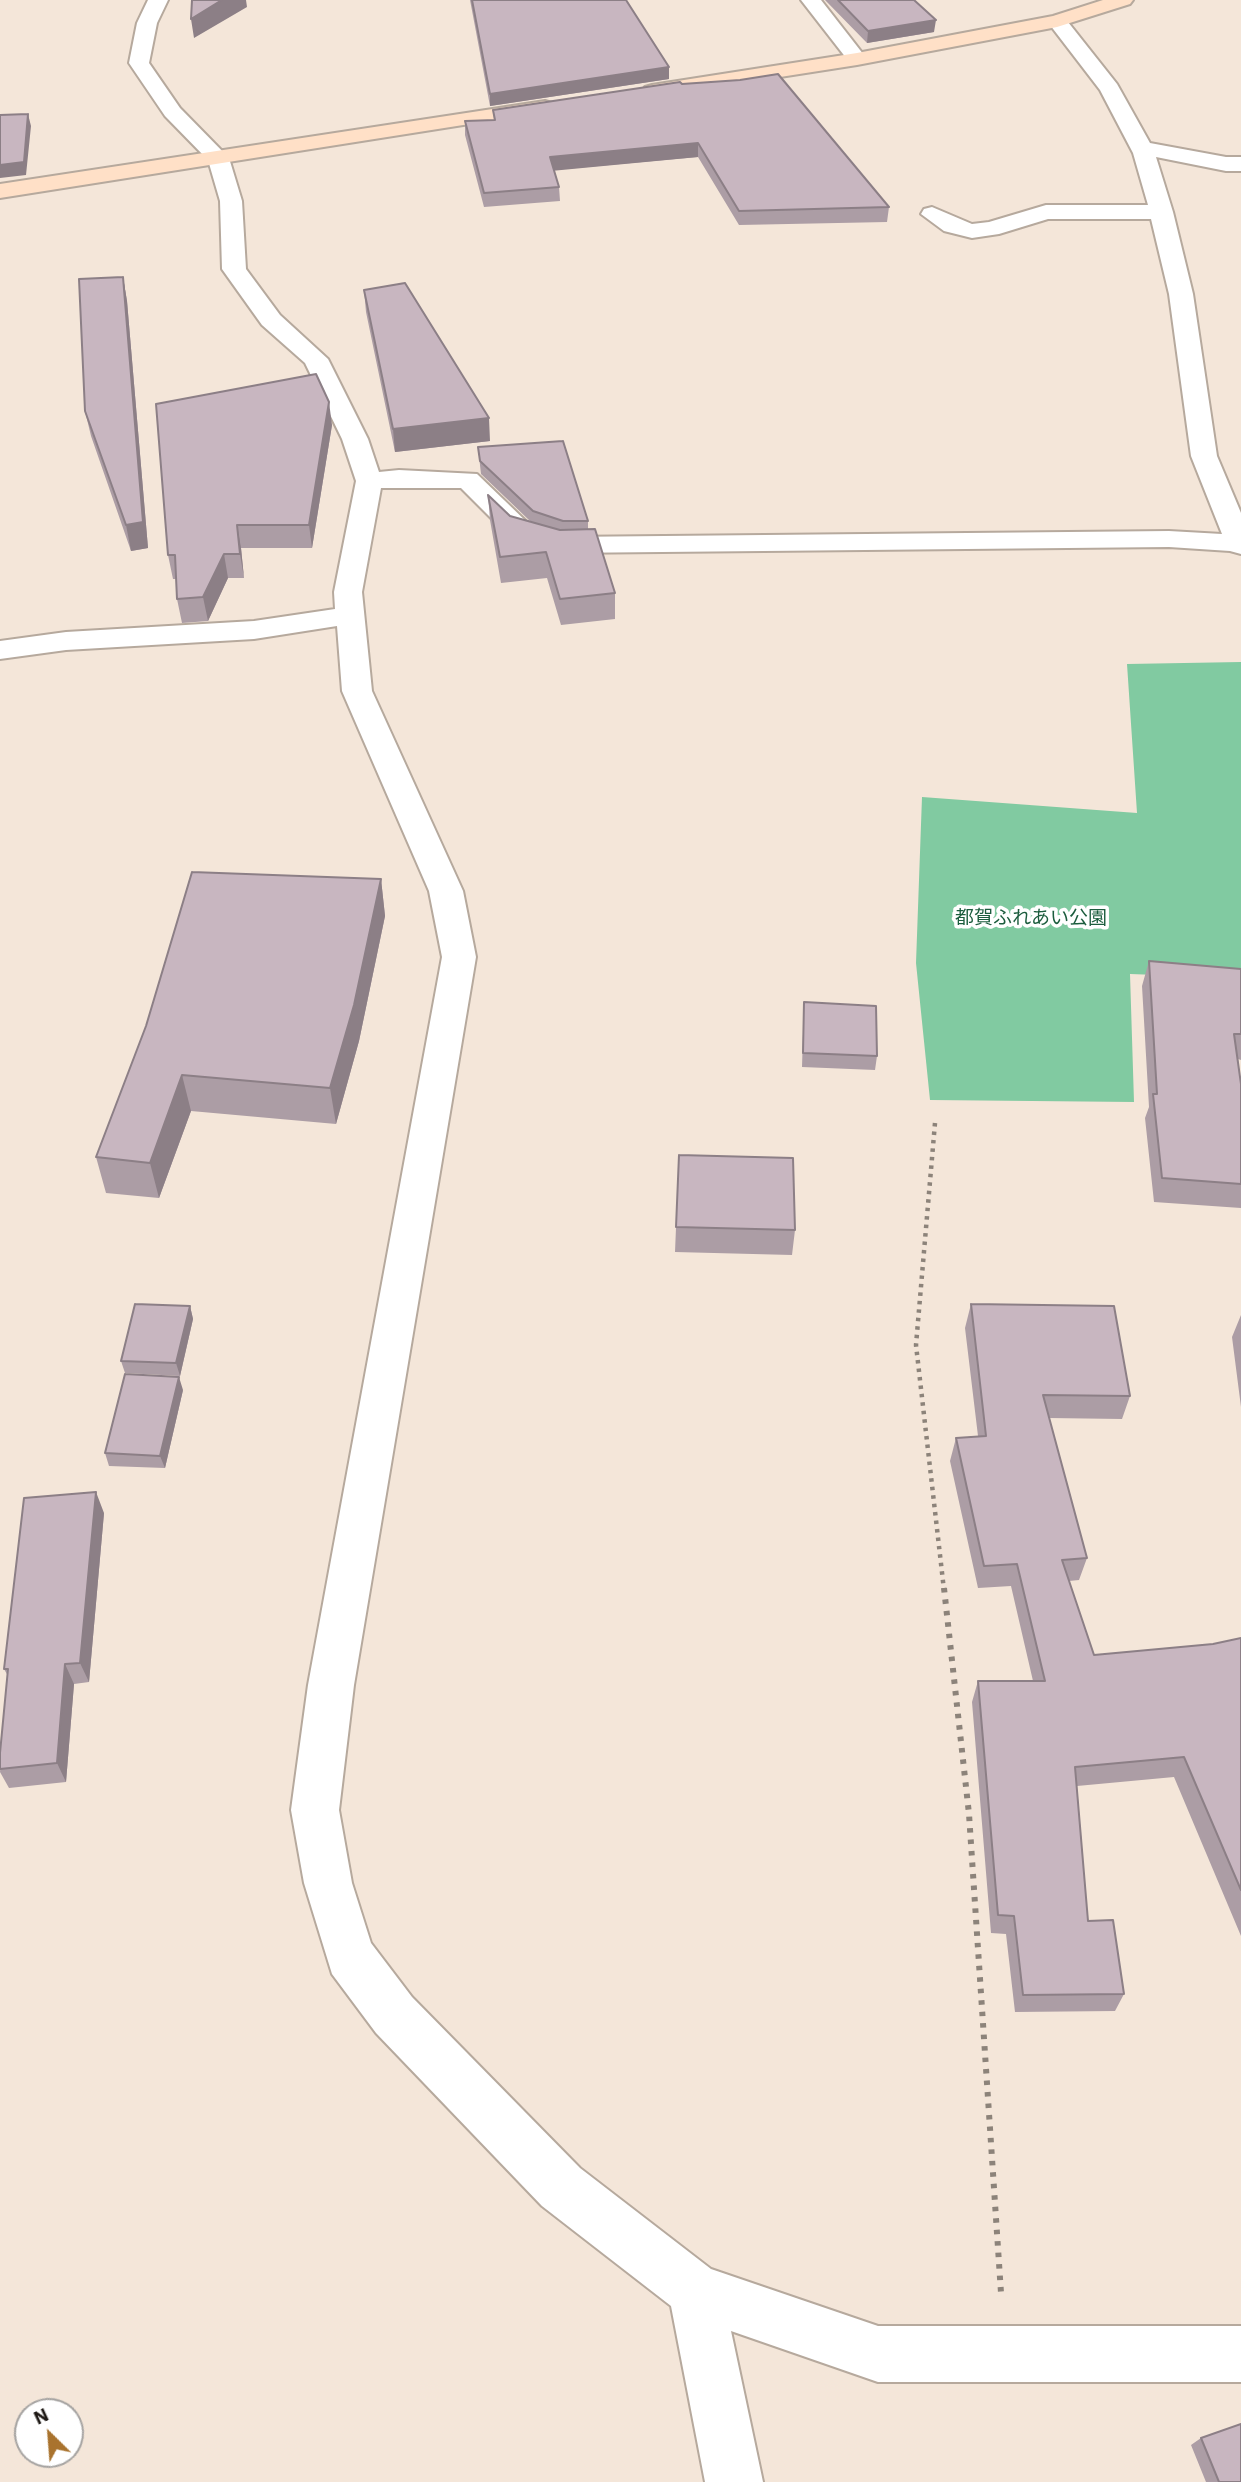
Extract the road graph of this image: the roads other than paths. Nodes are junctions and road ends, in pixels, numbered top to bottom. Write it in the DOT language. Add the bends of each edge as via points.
graph roads {
  1 [pos="158,0"];
  2 [pos="811,0"];
  3 [pos="1122,0"];
  4 [pos="1057,21"];
  5 [pos="857,59"];
  6 [pos="626,95"];
  7 [pos="571,103"];
  8 [pos="1141,148"];
  9 [pos="218,158"];
  10 [pos="1241,164"];
  11 [pos="0,191"];
  12 [pos="1161,212"];
  13 [pos="932,214"];
  14 [pos="369,481"];
  15 [pos="1240,545"];
  16 [pos="349,616"];
  17 [pos="0,650"];
  18 [pos="695,2291"];
  19 [pos="1241,2354"];
  20 [pos="734,2482"];
  1 -- 9 [label="street" via="147,23 139,63 172,112"];
  2 -- 5 [label="street"];
  3 -- 4 [label="street"];
  4 -- 5 [label="street"];
  4 -- 8 [label="street" via="1110,88"];
  5 -- 6 [label="street"];
  7 -- 9 [label="street"];
  8 -- 10 [label="street"];
  8 -- 12 [label="street"];
  9 -- 11 [label="street"];
  9 -- 14 [label="street" via="231,201 234,269 271,320 316,359 355,439"];
  12 -- 13 [label="street" via="1046,212 972,231"];
  12 -- 15 [label="street" via="1181,294 1204,456"];
  14 -- 15 [label="street" via="468,480 522,533 561,545 1169,539"];
  14 -- 16 [label="street" via="348,592"];
  16 -- 17 [label="street" via="254,630 66,641"];
  16 -- 18 [label="street" via="357,691 446,891 459,957 331,1685 315,1810 328,1882 350,1956 394,2015 561,2187"];
  18 -- 19 [label="street" via="878,2354"];
  18 -- 20 [label="street"];
}
